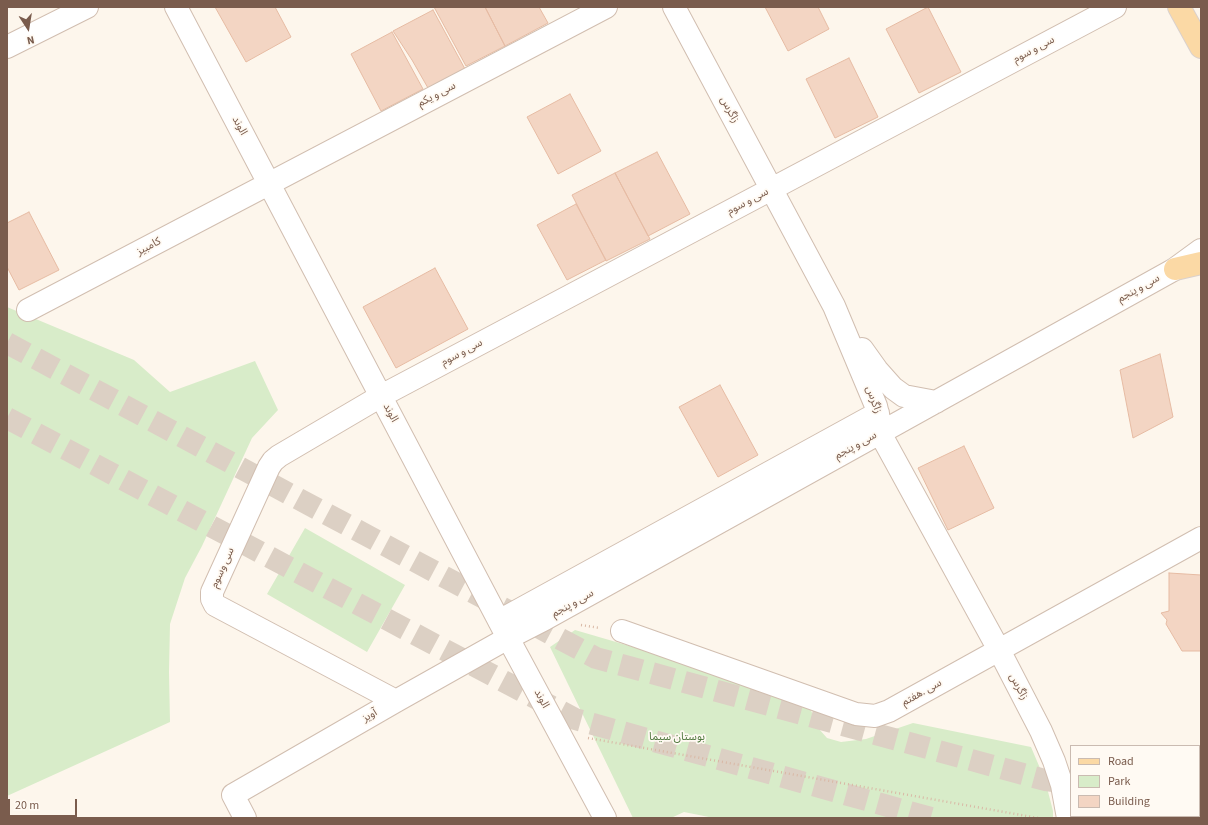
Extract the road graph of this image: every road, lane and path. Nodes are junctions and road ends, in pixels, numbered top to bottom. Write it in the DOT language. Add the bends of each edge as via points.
graph roads {
  1 [pos="87,7"];
  2 [pos="176,7"];
  3 [pos="606,7"];
  4 [pos="674,7"];
  5 [pos="1115,7"];
  6 [pos="1179,7"];
  7 [pos="7,47"];
  8 [pos="1201,47"];
  9 [pos="269,184"];
  10 [pos="771,189"];
  11 [pos="1201,250"];
  12 [pos="1201,262"];
  13 [pos="1175,269"];
  14 [pos="834,306"];
  15 [pos="28,310"];
  16 [pos="381,396"];
  17 [pos="936,402"];
  18 [pos="879,423"];
  19 [pos="1201,538"];
  20 [pos="504,629"];
  21 [pos="622,631"];
  22 [pos="999,650"];
  23 [pos="396,700"];
  24 [pos="559,732"];
  25 [pos="245,818"];
  26 [pos="605,818"];
  27 [pos="1038,818"];
  28 [pos="1068,818"];
  1 -- 7 [label="street"];
  2 -- 9 [label="street, الوند"];
  3 -- 9 [label="street, سی و یکم"];
  4 -- 10 [label="street, زاگرس"];
  5 -- 10 [label="street, سی و سوم"];
  6 -- 8 [label="main road"];
  9 -- 15 [label="street, کامبیز"];
  9 -- 16 [label="street, الوند"];
  10 -- 14 [label="street, زاگرس"];
  10 -- 16 [label="street, سی و سوم"];
  11 -- 13 [label="street, سی و پنجم"];
  12 -- 13 [label="main road"];
  13 -- 17 [label="street, سی و پنجم"];
  14 -- 17 [label="street" via="873,365 892,388 904,396"];
  14 -- 18 [label="street, زاگرس" via="871,393"];
  16 -- 20 [label="street, الوند"];
  16 -- 23 [label="street, سی وسوم" via="273,461 212,592 212,599 215,604"];
  17 -- 18 [label="street, سی و پنجم"];
  18 -- 20 [label="street, سی و پنجم" via="545,619"];
  18 -- 22 [label="street, زاگرس"];
  19 -- 22 [label="street, سی .هفتم"];
  20 -- 23 [label="street, آویز"];
  20 -- 24 [label="street, الوند"];
  21 -- 22 [label="street, سی .هفتم" via="856,714 875,716"];
  22 -- 28 [label="street, زاگرس" via="1054,761"];
  23 -- 25 [label="street, آویز" via="233,795"];
  24 -- 26 [label="street, الوند"];
  24 -- 27 [label="path"];
}
